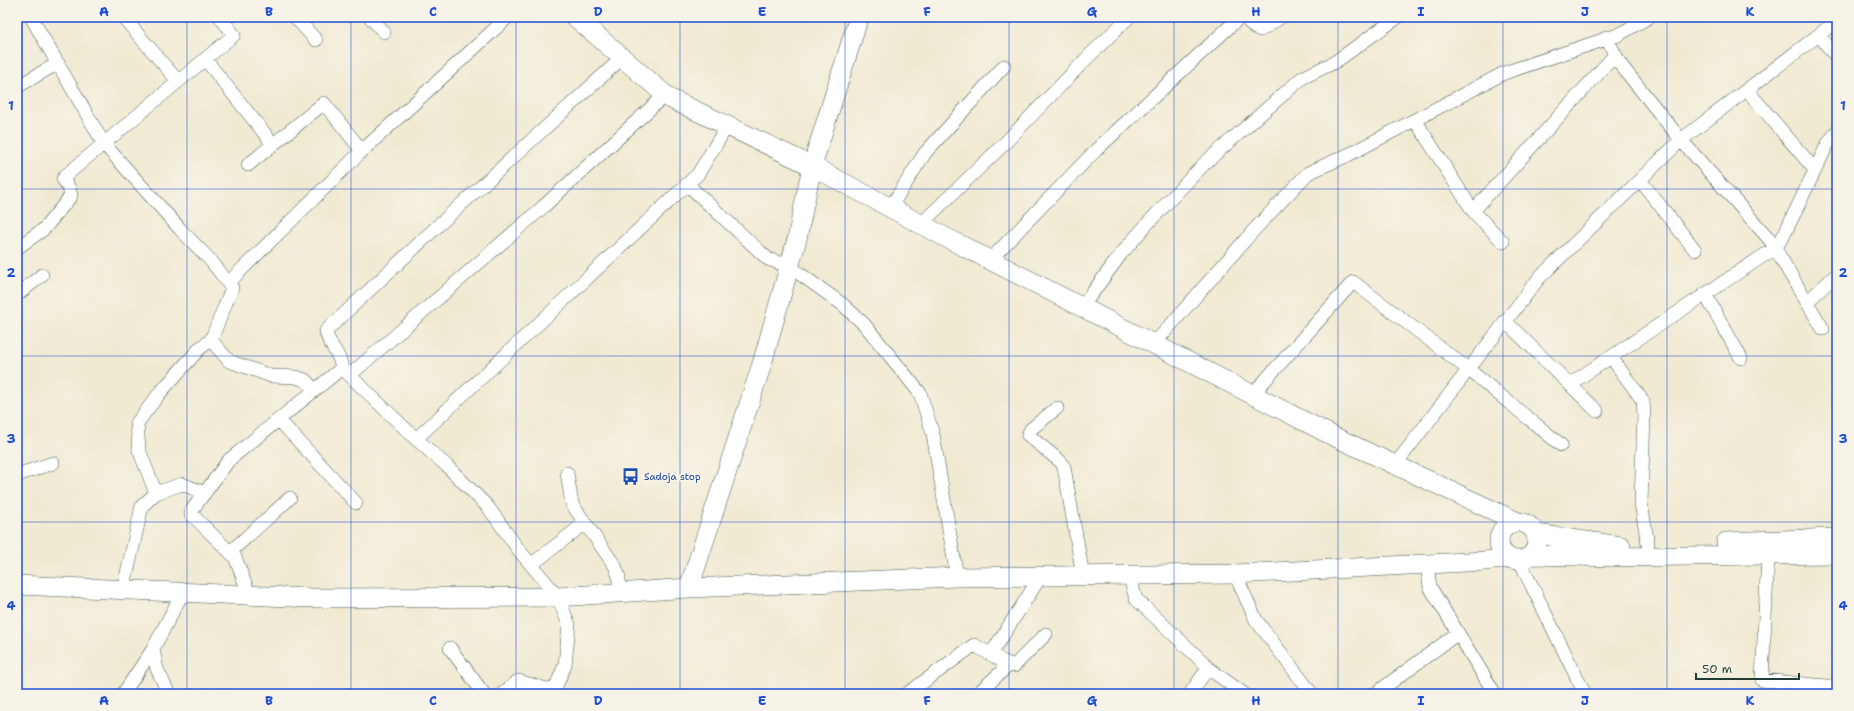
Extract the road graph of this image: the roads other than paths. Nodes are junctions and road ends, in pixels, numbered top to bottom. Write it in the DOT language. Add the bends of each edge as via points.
graph roads {
  1 [pos="31,17"];
  2 [pos="123,17"];
  3 [pos="220,17"];
  4 [pos="295,17"];
  5 [pos="370,17"];
  6 [pos="508,17"];
  7 [pos="575,17"];
  8 [pos="859,17"];
  9 [pos="1129,17"];
  10 [pos="1240,17"];
  11 [pos="1244,17"];
  12 [pos="1281,17"];
  13 [pos="1398,17"];
  14 [pos="1649,17"];
  15 [pos="1837,21"];
  16 [pos="384,32"];
  17 [pos="1819,35"];
  18 [pos="1606,37"];
  19 [pos="316,40"];
  20 [pos="1615,55"];
  21 [pos="622,58"];
  22 [pos="1837,58"];
  23 [pos="205,59"];
  24 [pos="58,63"];
  25 [pos="1004,66"];
  26 [pos="178,81"];
  27 [pos="17,88"];
  28 [pos="1747,90"];
  29 [pos="665,95"];
  30 [pos="1415,120"];
  31 [pos="727,126"];
  32 [pos="1837,131"];
  33 [pos="1681,140"];
  34 [pos="104,144"];
  35 [pos="273,144"];
  36 [pos="362,151"];
  37 [pos="248,165"];
  38 [pos="812,166"];
  39 [pos="1815,170"];
  40 [pos="1640,180"];
  41 [pos="687,184"];
  42 [pos="890,208"];
  43 [pos="1473,211"];
  44 [pos="921,224"];
  45 [pos="1503,242"];
  46 [pos="17,248"];
  47 [pos="1775,248"];
  48 [pos="1696,250"];
  49 [pos="990,260"];
  50 [pos="789,266"];
  51 [pos="1837,274"];
  52 [pos="42,275"];
  53 [pos="228,283"];
  54 [pos="1705,294"];
  55 [pos="17,295"];
  56 [pos="1807,302"];
  57 [pos="1082,307"];
  58 [pos="1505,321"];
  59 [pos="1823,329"];
  60 [pos="211,340"];
  61 [pos="1154,344"];
  62 [pos="1611,357"];
  63 [pos="1741,358"];
  64 [pos="1468,369"];
  65 [pos="346,372"];
  66 [pos="1570,384"];
  67 [pos="315,390"];
  68 [pos="1252,395"];
  69 [pos="1057,408"];
  70 [pos="1597,411"];
  71 [pos="279,420"];
  72 [pos="416,439"];
  73 [pos="1561,446"];
  74 [pos="53,463"];
  75 [pos="1395,465"];
  76 [pos="567,473"];
  77 [pos="17,475"];
  78 [pos="205,492"];
  79 [pos="156,493"];
  80 [pos="290,498"];
  81 [pos="356,503"];
  82 [pos="1518,522"];
  83 [pos="586,523"];
  84 [pos="1536,534"];
  85 [pos="1837,538"];
  86 [pos="1648,545"];
  87 [pos="230,552"];
  88 [pos="1614,552"];
  89 [pos="1768,554"];
  90 [pos="1837,554"];
  91 [pos="1521,558"];
  92 [pos="1427,564"];
  93 [pos="531,565"];
  94 [pos="1235,574"];
  95 [pos="1129,575"];
  96 [pos="1041,576"];
  97 [pos="1083,576"];
  98 [pos="957,577"];
  99 [pos="17,585"];
  100 [pos="689,588"];
  101 [pos="123,591"];
  102 [pos="183,592"];
  103 [pos="620,593"];
  104 [pos="249,594"];
  105 [pos="558,597"];
  106 [pos="1458,633"];
  107 [pos="1046,634"];
  108 [pos="450,648"];
  109 [pos="153,649"];
  110 [pos="990,654"];
  111 [pos="1009,664"];
  112 [pos="1208,668"];
  113 [pos="1837,687"];
  114 [pos="554,693"];
  115 [pos="123,694"];
  116 [pos="169,694"];
  117 [pos="484,694"];
  118 [pos="502,694"];
  119 [pos="907,694"];
  120 [pos="977,694"];
  121 [pos="1190,694"];
  122 [pos="1244,694"];
  123 [pos="1312,694"];
  124 [pos="1375,694"];
  125 [pos="1494,694"];
  126 [pos="1585,694"];
  1 -- 24 [label="street"];
  2 -- 26 [label="street"];
  3 -- 23 [label="street" via="234,34"];
  4 -- 19 [label="street"];
  5 -- 16 [label="street"];
  6 -- 36 [label="street"];
  7 -- 21 [label="street"];
  8 -- 38 [label="street"];
  9 -- 44 [label="street"];
  10 -- 49 [label="street" via="1096,150"];
  11 -- 12 [label="street" via="1254,28 1262,30"];
  13 -- 57 [label="street" via="1335,62 1302,78 1205,163 1121,254"];
  14 -- 18 [label="street" via="1618,35"];
  15 -- 17 [label="street"];
  17 -- 22 [label="street"];
  17 -- 28 [label="street"];
  18 -- 20 [label="street"];
  18 -- 30 [label="street" via="1504,73"];
  20 -- 33 [label="street"];
  20 -- 43 [label="street"];
  21 -- 29 [label="street"];
  21 -- 65 [label="street" via="326,331 327,338 341,358"];
  23 -- 26 [label="street"];
  23 -- 35 [label="street"];
  24 -- 27 [label="street"];
  24 -- 34 [label="street"];
  25 -- 42 [label="street" via="925,154"];
  26 -- 34 [label="street"];
  28 -- 33 [label="street"];
  28 -- 39 [label="street"];
  29 -- 31 [label="street"];
  29 -- 65 [label="street" via="543,207"];
  30 -- 43 [label="street"];
  30 -- 61 [label="street" via="1321,166 1303,178"];
  31 -- 38 [label="street"];
  31 -- 41 [label="street" via="698,174"];
  32 -- 39 [label="street"];
  33 -- 40 [label="street"];
  33 -- 47 [label="street"];
  34 -- 46 [label="street" via="65,176 63,179 70,188 71,196 44,229"];
  34 -- 53 [label="street" via="212,262"];
  35 -- 36 [label="street" via="324,103"];
  35 -- 37 [label="street"];
  36 -- 53 [label="street"];
  38 -- 42 [label="street"];
  38 -- 50 [label="street"];
  39 -- 47 [label="street" via="1784,235"];
  40 -- 48 [label="street"];
  40 -- 58 [label="street" via="1539,278"];
  41 -- 50 [label="street" via="768,258"];
  41 -- 72 [label="street"];
  42 -- 44 [label="street"];
  43 -- 45 [label="street"];
  44 -- 49 [label="street"];
  47 -- 54 [label="street"];
  47 -- 56 [label="street"];
  49 -- 57 [label="street"];
  50 -- 98 [label="street" via="842,304 864,324 920,393 933,434"];
  50 -- 100 [label="street" via="762,364"];
  51 -- 56 [label="street"];
  52 -- 55 [label="street"];
  53 -- 60 [label="street" via="232,288"];
  54 -- 62 [label="street"];
  54 -- 63 [label="street"];
  56 -- 59 [label="street"];
  57 -- 61 [label="street"];
  58 -- 64 [label="street"];
  58 -- 66 [label="street"];
  60 -- 67 [label="street" via="229,361 271,376 305,380"];
  60 -- 79 [label="street" via="200,348 158,394 137,423 139,450"];
  61 -- 68 [label="street"];
  62 -- 66 [label="street"];
  62 -- 86 [label="street" via="1643,401 1641,503"];
  64 -- 68 [label="street" via="1353,282"];
  64 -- 73 [label="street"];
  64 -- 75 [label="street"];
  65 -- 67 [label="street"];
  65 -- 72 [label="street"];
  66 -- 70 [label="street"];
  67 -- 71 [label="street"];
  68 -- 75 [label="street"];
  69 -- 97 [label="street" via="1030,429 1028,434 1064,467"];
  71 -- 78 [label="street" via="228,460"];
  71 -- 81 [label="street"];
  72 -- 93 [label="street" via="488,508"];
  74 -- 77 [label="street"];
  75 -- 82 [label="street"];
  76 -- 83 [label="street" via="572,504"];
  78 -- 79 [label="street" via="182,484"];
  78 -- 87 [label="street" via="191,514"];
  79 -- 101 [label="street" via="142,506"];
  80 -- 87 [label="street"];
  82 -- 84 [label="street" via="1529,525"];
  82 -- 91 [label="street" via="1507,525 1499,540 1502,550"];
  83 -- 93 [label="street"];
  83 -- 103 [label="street" via="615,566"];
  84 -- 88 [label="street"];
  84 -- 91 [label="street" via="1536,545"];
  85 -- 86 [label="street"];
  86 -- 88 [label="street"];
  87 -- 104 [label="street" via="235,557"];
  88 -- 89 [label="street"];
  88 -- 91 [label="street"];
  89 -- 90 [label="street"];
  89 -- 113 [label="street" via="1762,680"];
  91 -- 92 [label="street"];
  91 -- 126 [label="street" via="1525,572"];
  92 -- 94 [label="street"];
  92 -- 106 [label="street" via="1430,587"];
  93 -- 105 [label="street"];
  94 -- 95 [label="street"];
  94 -- 123 [label="street" via="1256,620"];
  95 -- 97 [label="street"];
  95 -- 112 [label="street" via="1136,599"];
  96 -- 97 [label="street"];
  96 -- 98 [label="street"];
  96 -- 110 [label="street"];
  98 -- 100 [label="street"];
  99 -- 101 [label="street"];
  100 -- 103 [label="street"];
  101 -- 102 [label="street"];
  102 -- 104 [label="street"];
  102 -- 109 [label="street"];
  103 -- 105 [label="street"];
  104 -- 105 [label="street" via="313,598"];
  105 -- 114 [label="street" via="569,625 565,665"];
  106 -- 124 [label="street"];
  106 -- 125 [label="street"];
  107 -- 111 [label="street" via="1014,666"];
  108 -- 117 [label="street"];
  109 -- 115 [label="street"];
  109 -- 116 [label="street" via="157,669"];
  110 -- 111 [label="street"];
  110 -- 119 [label="street" via="974,645"];
  111 -- 120 [label="street"];
  112 -- 121 [label="street"];
  112 -- 122 [label="street"];
  114 -- 118 [label="street" via="518,681"];
}
